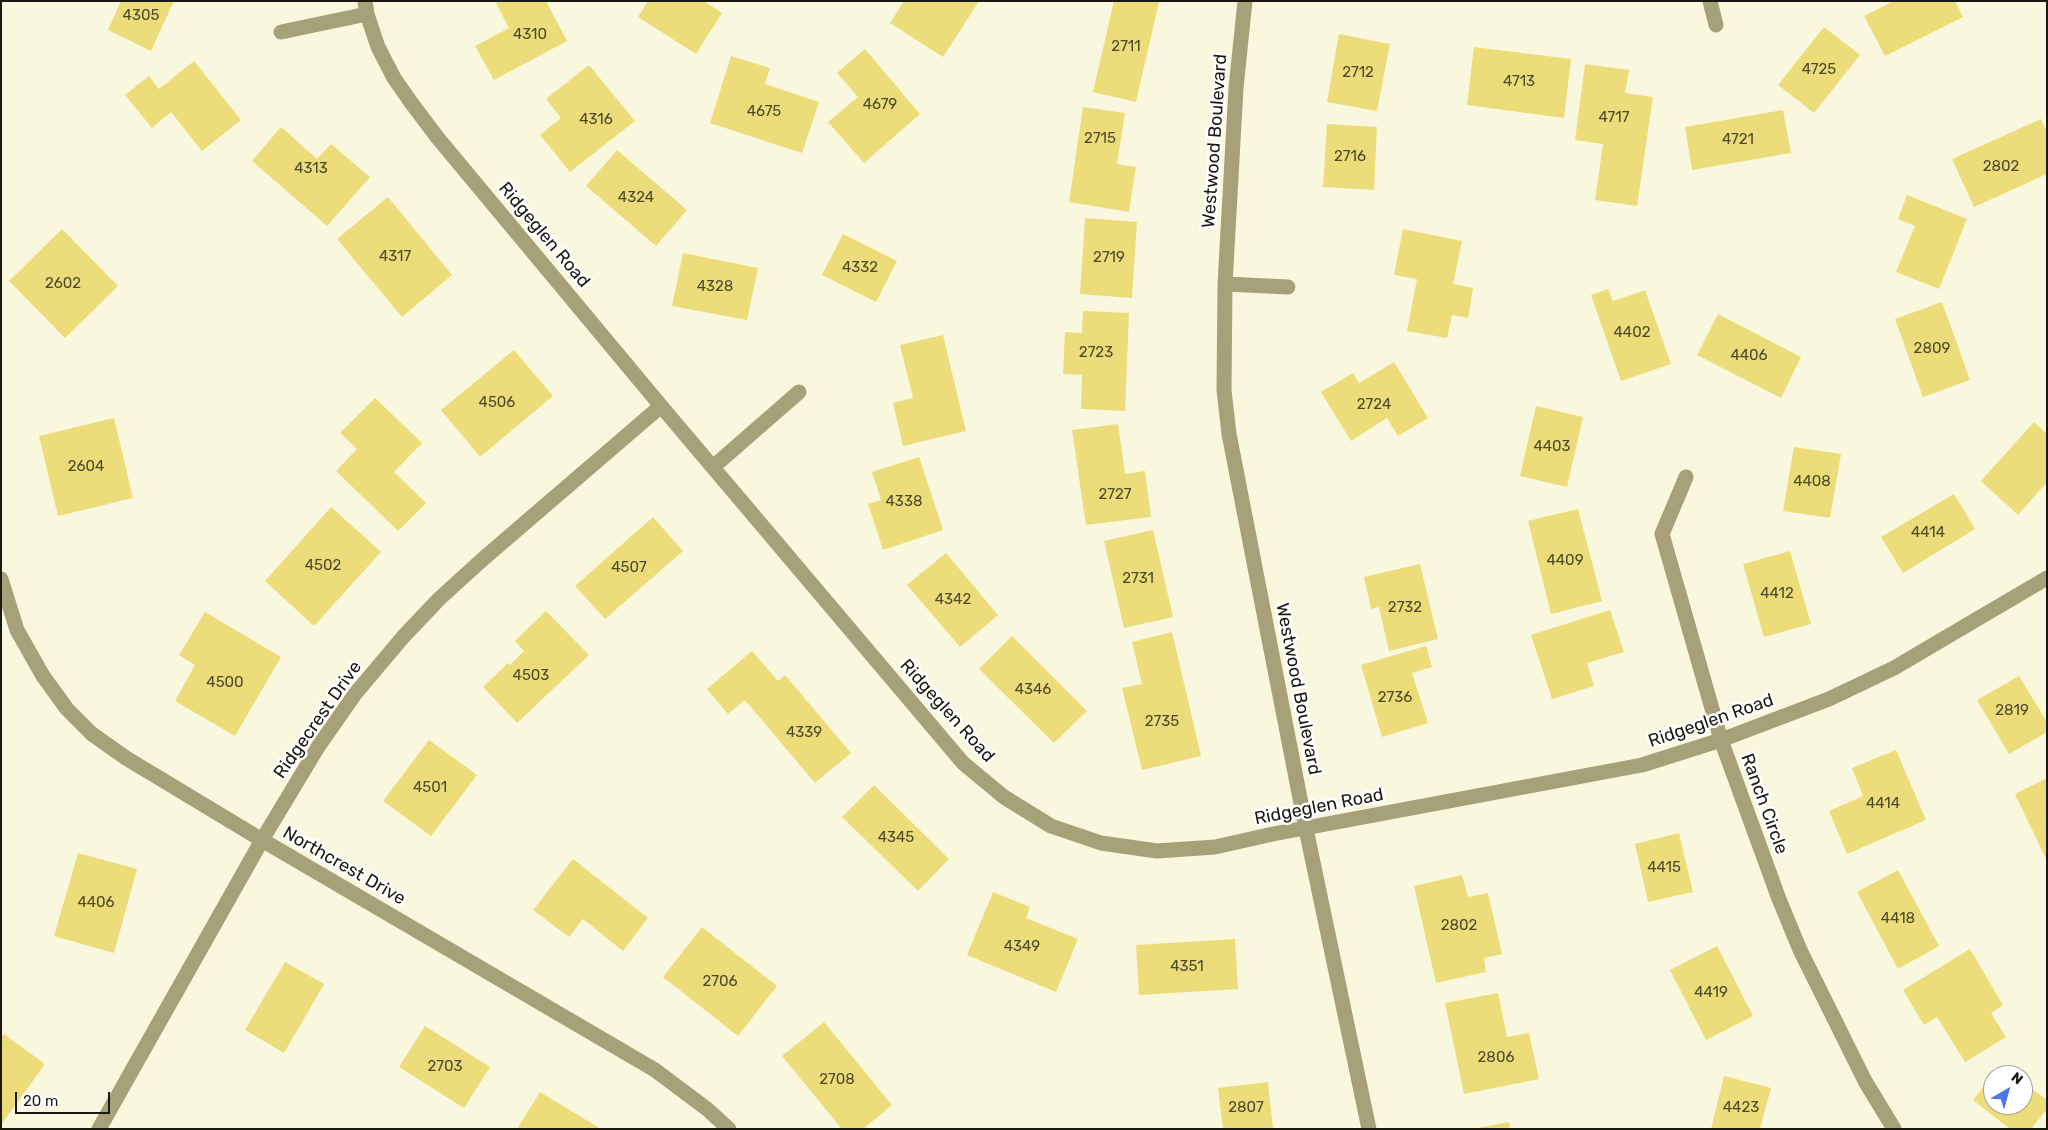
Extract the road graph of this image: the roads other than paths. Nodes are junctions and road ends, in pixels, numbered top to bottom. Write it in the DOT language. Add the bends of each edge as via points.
graph roads {
  1 [pos="1245,1"];
  2 [pos="1710,1"];
  3 [pos="366,8"];
  4 [pos="1716,25"];
  5 [pos="282,32"];
  6 [pos="1226,284"];
  7 [pos="1288,287"];
  8 [pos="799,392"];
  9 [pos="661,406"];
  10 [pos="712,467"];
  11 [pos="1686,477"];
  12 [pos="1,579"];
  13 [pos="2046,579"];
  14 [pos="1721,740"];
  15 [pos="1306,829"];
  16 [pos="262,840"];
  17 [pos="99,1129"];
  18 [pos="729,1129"];
  19 [pos="1368,1129"];
  20 [pos="1894,1129"];
  1 -- 6 [label="street, Westwood Boulevard" via="1236,88"];
  2 -- 4 [label="street"];
  3 -- 5 [label="street, Ridgeglen Road"];
  3 -- 9 [label="street, Ridgeglen Road" via="382,55 410,101"];
  6 -- 7 [label="street"];
  6 -- 15 [label="street, Westwood Boulevard" via="1224,390 1229,434"];
  8 -- 10 [label="street"];
  9 -- 10 [label="street, Ridgeglen Road"];
  9 -- 16 [label="street, Ridgecrest Drive" via="483,558 403,637 328,732"];
  10 -- 15 [label="street, Ridgeglen Road" via="963,763 1004,797 1051,826 1101,843 1157,851 1215,847"];
  11 -- 14 [label="street, Ranch Circle" via="1662,534"];
  12 -- 16 [label="street, Northcrest Drive" via="17,630 43,676 67,709 92,734 126,758"];
  13 -- 14 [label="street, Ridgeglen Road" via="1894,668 1829,699"];
  14 -- 15 [label="street, Ridgeglen Road" via="1642,766"];
  14 -- 20 [label="street, Ranch Circle" via="1800,950 1865,1081"];
  15 -- 19 [label="street, Westwood Boulevard"];
  16 -- 17 [label="street, Ridgecrest Drive"];
  16 -- 18 [label="street, Northcrest Drive" via="655,1070"];
}
